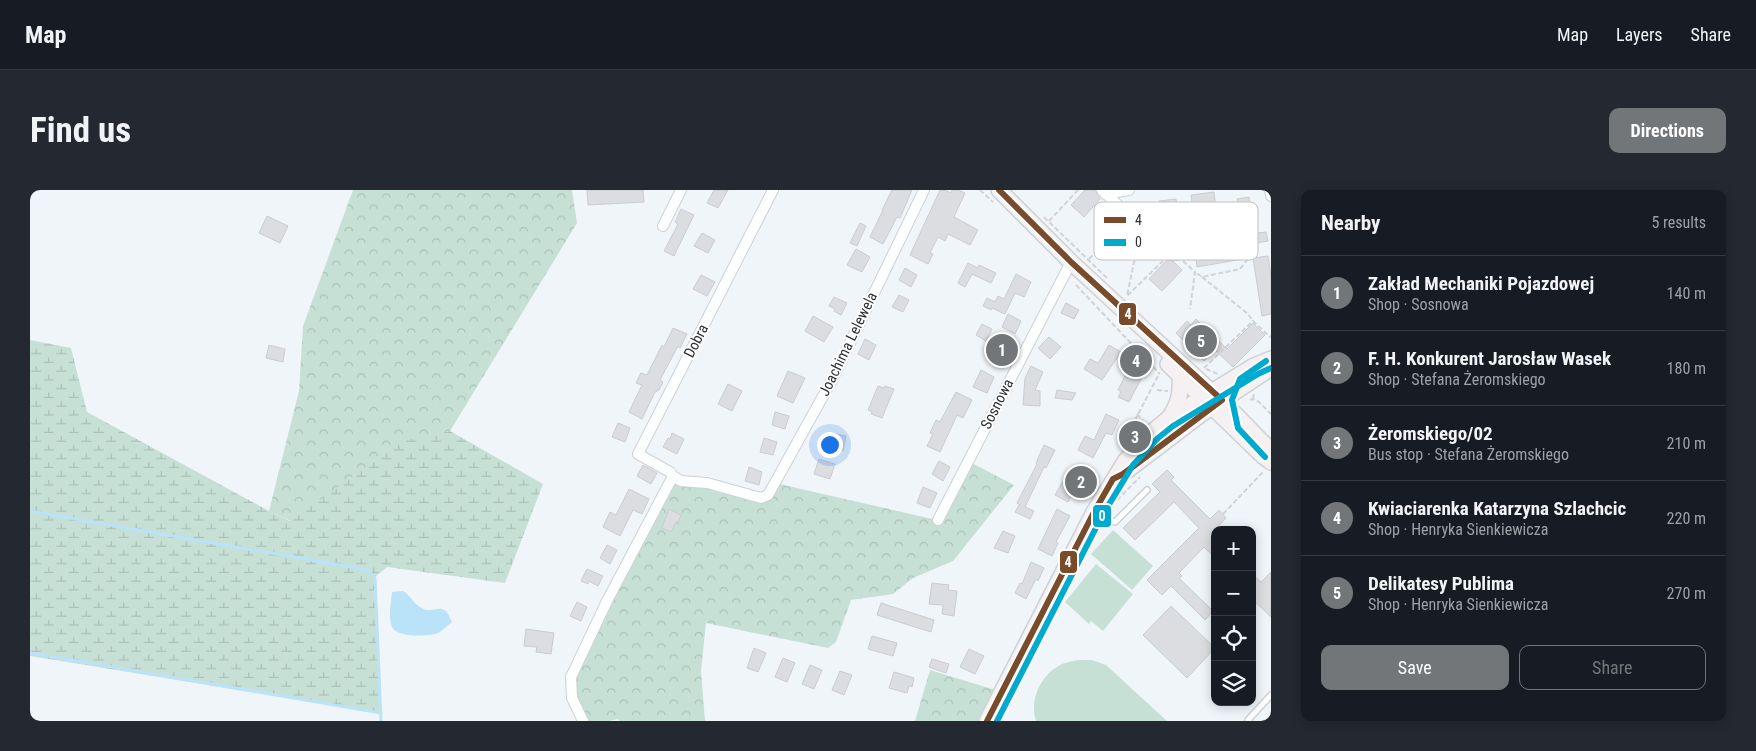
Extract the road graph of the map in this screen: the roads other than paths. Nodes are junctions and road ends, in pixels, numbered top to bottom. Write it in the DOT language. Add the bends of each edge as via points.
graph roads {
  1 [pos="681,190"];
  2 [pos="773,190"];
  3 [pos="924,190"];
  4 [pos="999,190"];
  5 [pos="1129,190"];
  6 [pos="1270,190"];
  7 [pos="1110,191"];
  8 [pos="1271,196"];
  9 [pos="1118,202"];
  10 [pos="663,226"];
  11 [pos="1072,262"];
  12 [pos="1088,276"];
  13 [pos="1271,359"];
  14 [pos="1271,368"];
  15 [pos="1180,376"];
  16 [pos="1247,384"];
  17 [pos="1212,399"];
  18 [pos="1168,419"];
  19 [pos="1246,424"];
  20 [pos="1271,451"];
  21 [pos="1268,466"];
  22 [pos="673,476"];
  23 [pos="1113,479"];
  24 [pos="1147,490"];
  25 [pos="768,495"];
  26 [pos="1094,512"];
  27 [pos="938,520"];
  28 [pos="1271,695"];
  29 [pos="583,721"];
  30 [pos="987,721"];
  31 [pos="1249,721"];
  1 -- 10 [label="street"];
  2 -- 22 [label="street, Dobra" via="638,454"];
  3 -- 25 [label="street, Joachima Lelewela" via="833,378"];
  4 -- 11 [label="street"];
  5 -- 7 [label="street"];
  6 -- 8 [label="street"];
  7 -- 9 [label="street"];
  11 -- 12 [label="street"];
  11 -- 27 [label="street, Sosnowa"];
  12 -- 15 [label="street" via="1100,297"];
  12 -- 17 [label="street"];
  13 -- 17 [label="street" via="1254,366"];
  14 -- 16 [label="street"];
  15 -- 17 [label="street"];
  15 -- 18 [label="street" via="1177,407"];
  16 -- 17 [label="street"];
  16 -- 19 [label="street" via="1241,400"];
  17 -- 18 [label="street"];
  17 -- 19 [label="street"];
  17 -- 21 [label="street" via="1263,456"];
  17 -- 23 [label="street"];
  18 -- 23 [label="street" via="1126,460"];
  19 -- 20 [label="street"];
  22 -- 25 [label="street, Dobra" via="681,481 707,483 752,497"];
  22 -- 29 [label="street" via="607,600 571,677 572,698"];
  23 -- 26 [label="street"];
  24 -- 26 [label="lane" via="1115,522"];
  26 -- 30 [label="street"];
  28 -- 31 [label="lane"];
}
